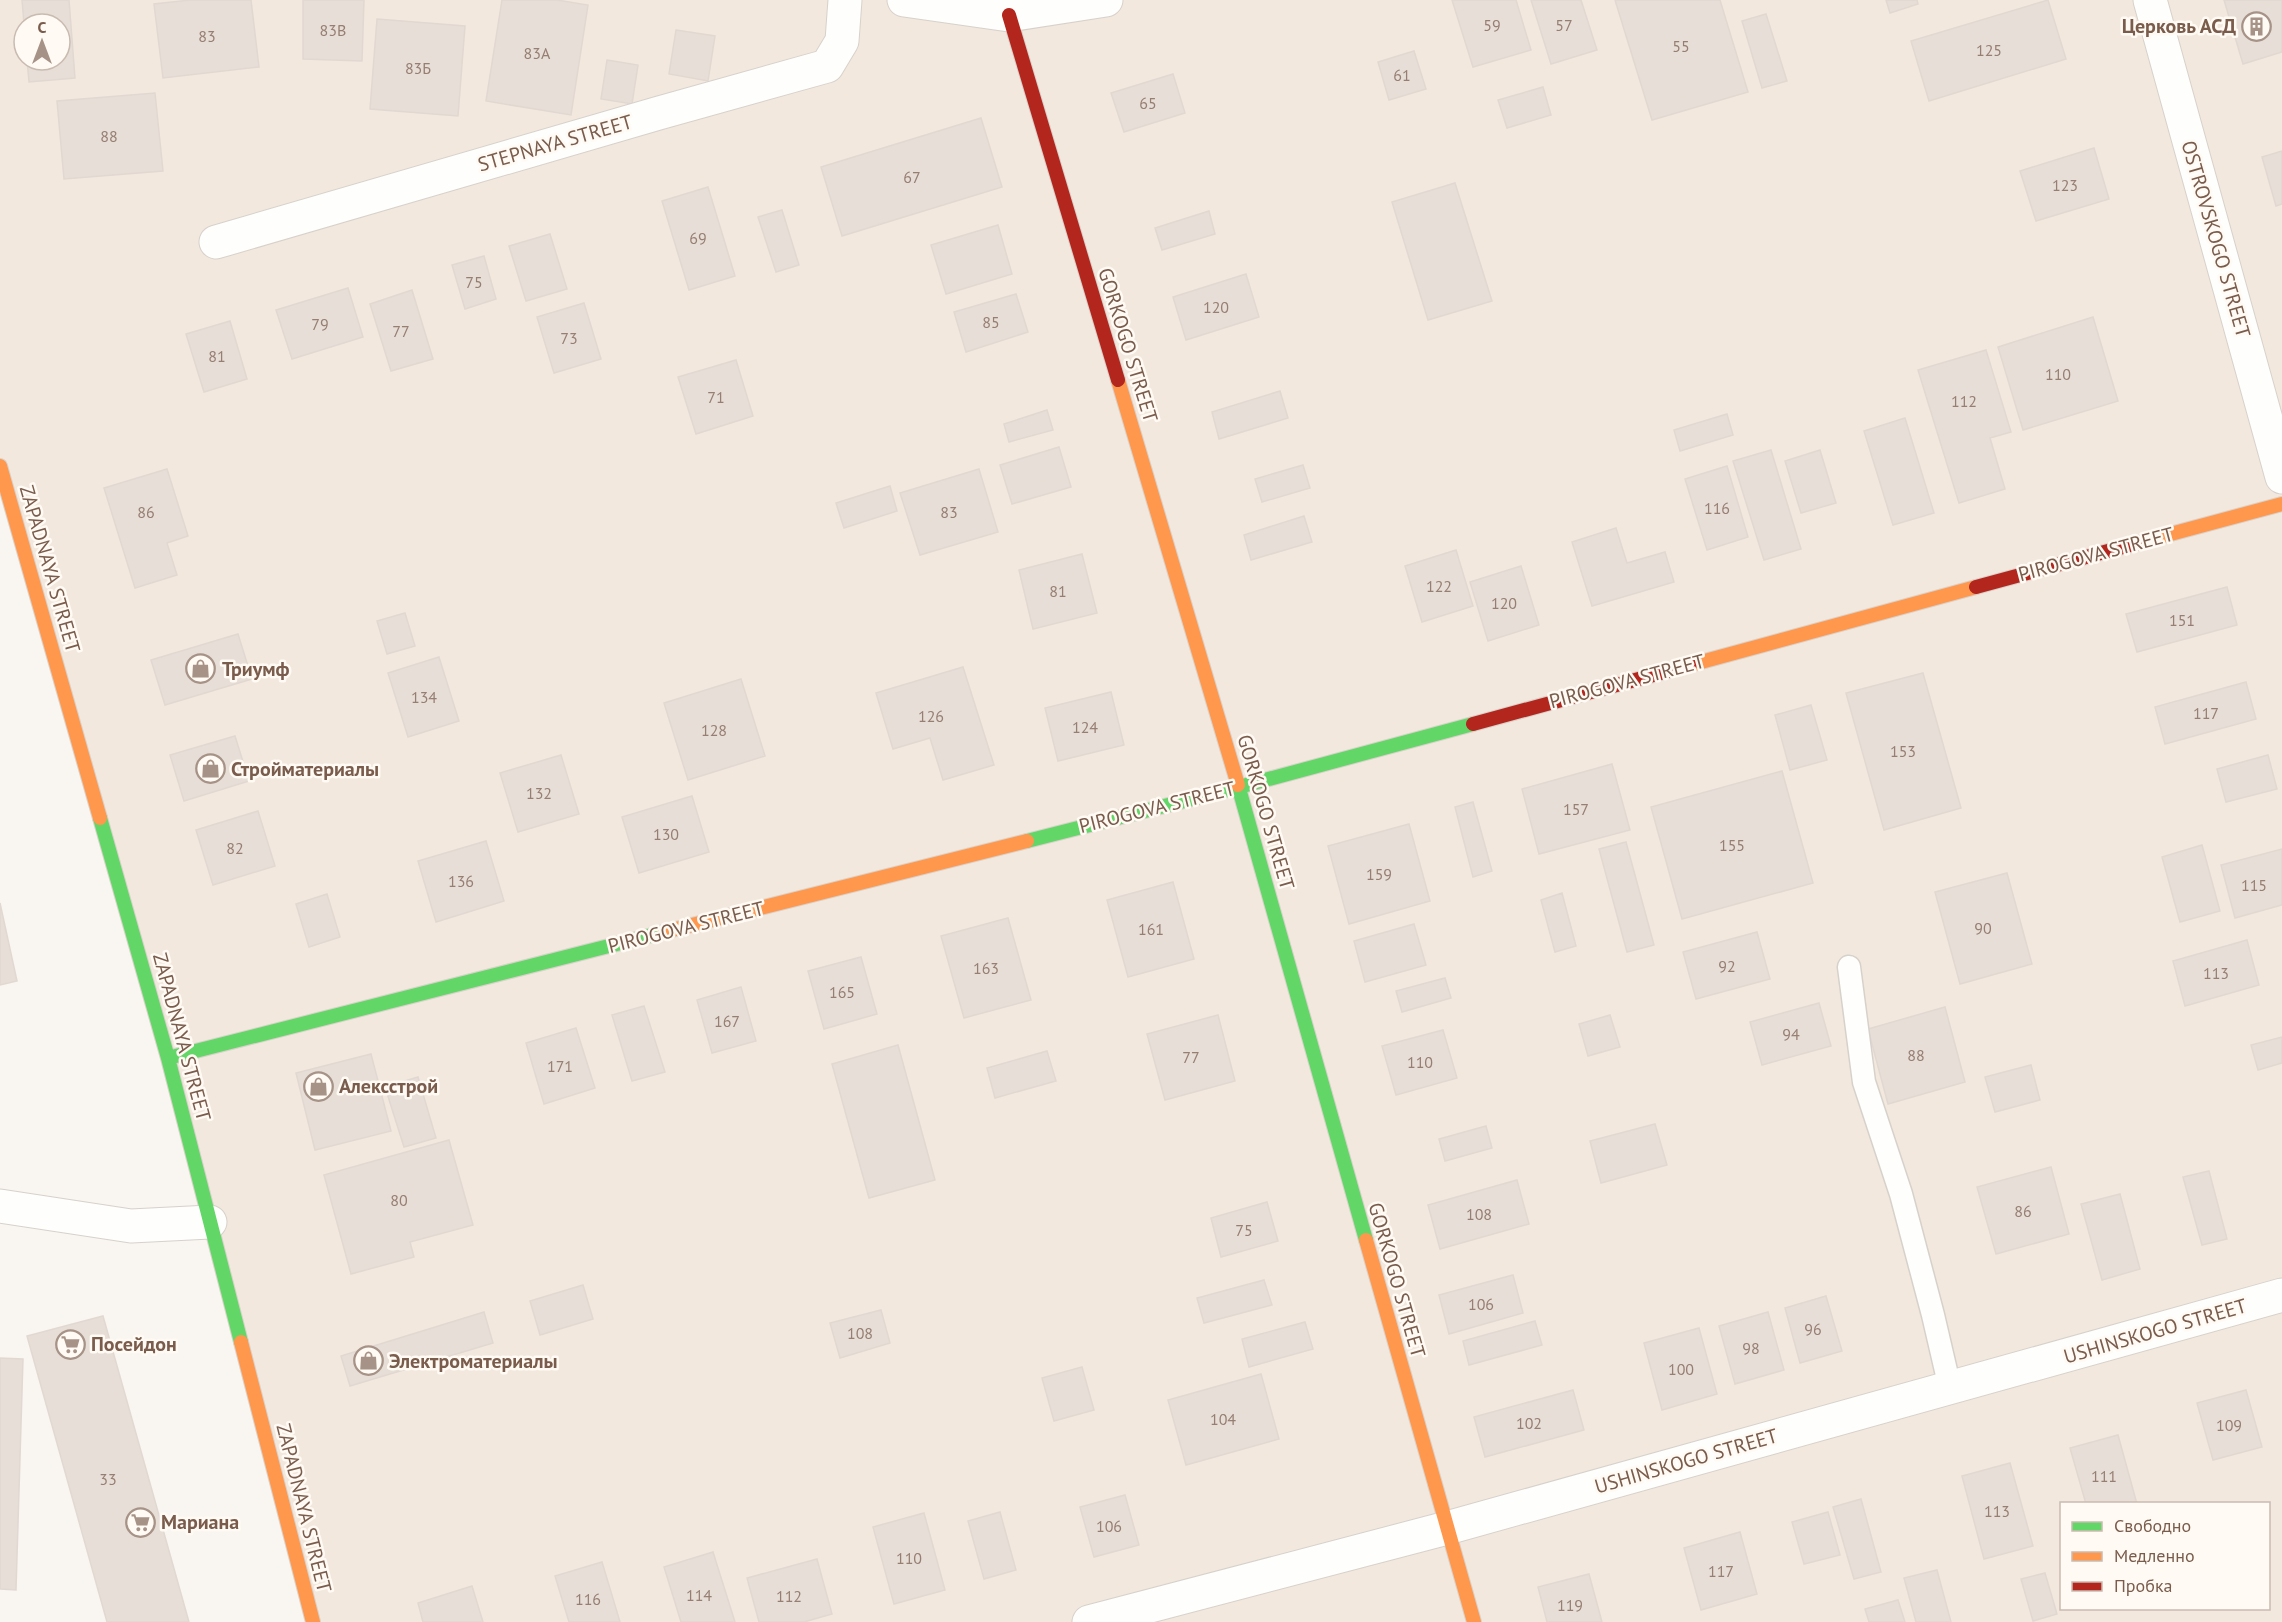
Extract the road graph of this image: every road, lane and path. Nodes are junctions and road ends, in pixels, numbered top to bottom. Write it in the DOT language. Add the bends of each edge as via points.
graph roads {
  1 [pos="845,0"];
  2 [pos="904,0"];
  3 [pos="1106,0"];
  4 [pos="2150,0"];
  5 [pos="1010,15"];
  6 [pos="216,242"];
  7 [pos="0,466"];
  8 [pos="2282,477"];
  9 [pos="2282,504"];
  10 [pos="1239,786"];
  11 [pos="1849,967"];
  12 [pos="168,1058"];
  13 [pos="0,1206"];
  14 [pos="210,1221"];
  15 [pos="2282,1295"];
  16 [pos="1950,1388"];
  17 [pos="1447,1528"];
  18 [pos="313,1622"];
  19 [pos="1089,1622"];
  20 [pos="1473,1622"];
  1 -- 6 [label="street, STEPNAYA STREET" via="842,41 827,66"];
  2 -- 5 [label="street"];
  3 -- 5 [label="street"];
  4 -- 8 [label="street, OSTROVSKOGO STREET"];
  5 -- 10 [label="street, GORKOGO STREET"];
  7 -- 12 [label="street, ZAPADNAYA STREET"];
  9 -- 10 [label="street, PIROGOVA STREET"];
  10 -- 12 [label="street, PIROGOVA STREET"];
  10 -- 17 [label="street, GORKOGO STREET"];
  11 -- 16 [label="lane" via="1864,1082 1901,1194"];
  12 -- 14 [label="street, ZAPADNAYA STREET"];
  13 -- 14 [label="street" via="131,1226"];
  14 -- 18 [label="street, ZAPADNAYA STREET"];
  15 -- 16 [label="street, USHINSKOGO STREET"];
  16 -- 17 [label="street, USHINSKOGO STREET"];
  17 -- 19 [label="street, USHINSKOGO STREET"];
  17 -- 20 [label="street, GORKOGO STREET"];
}
